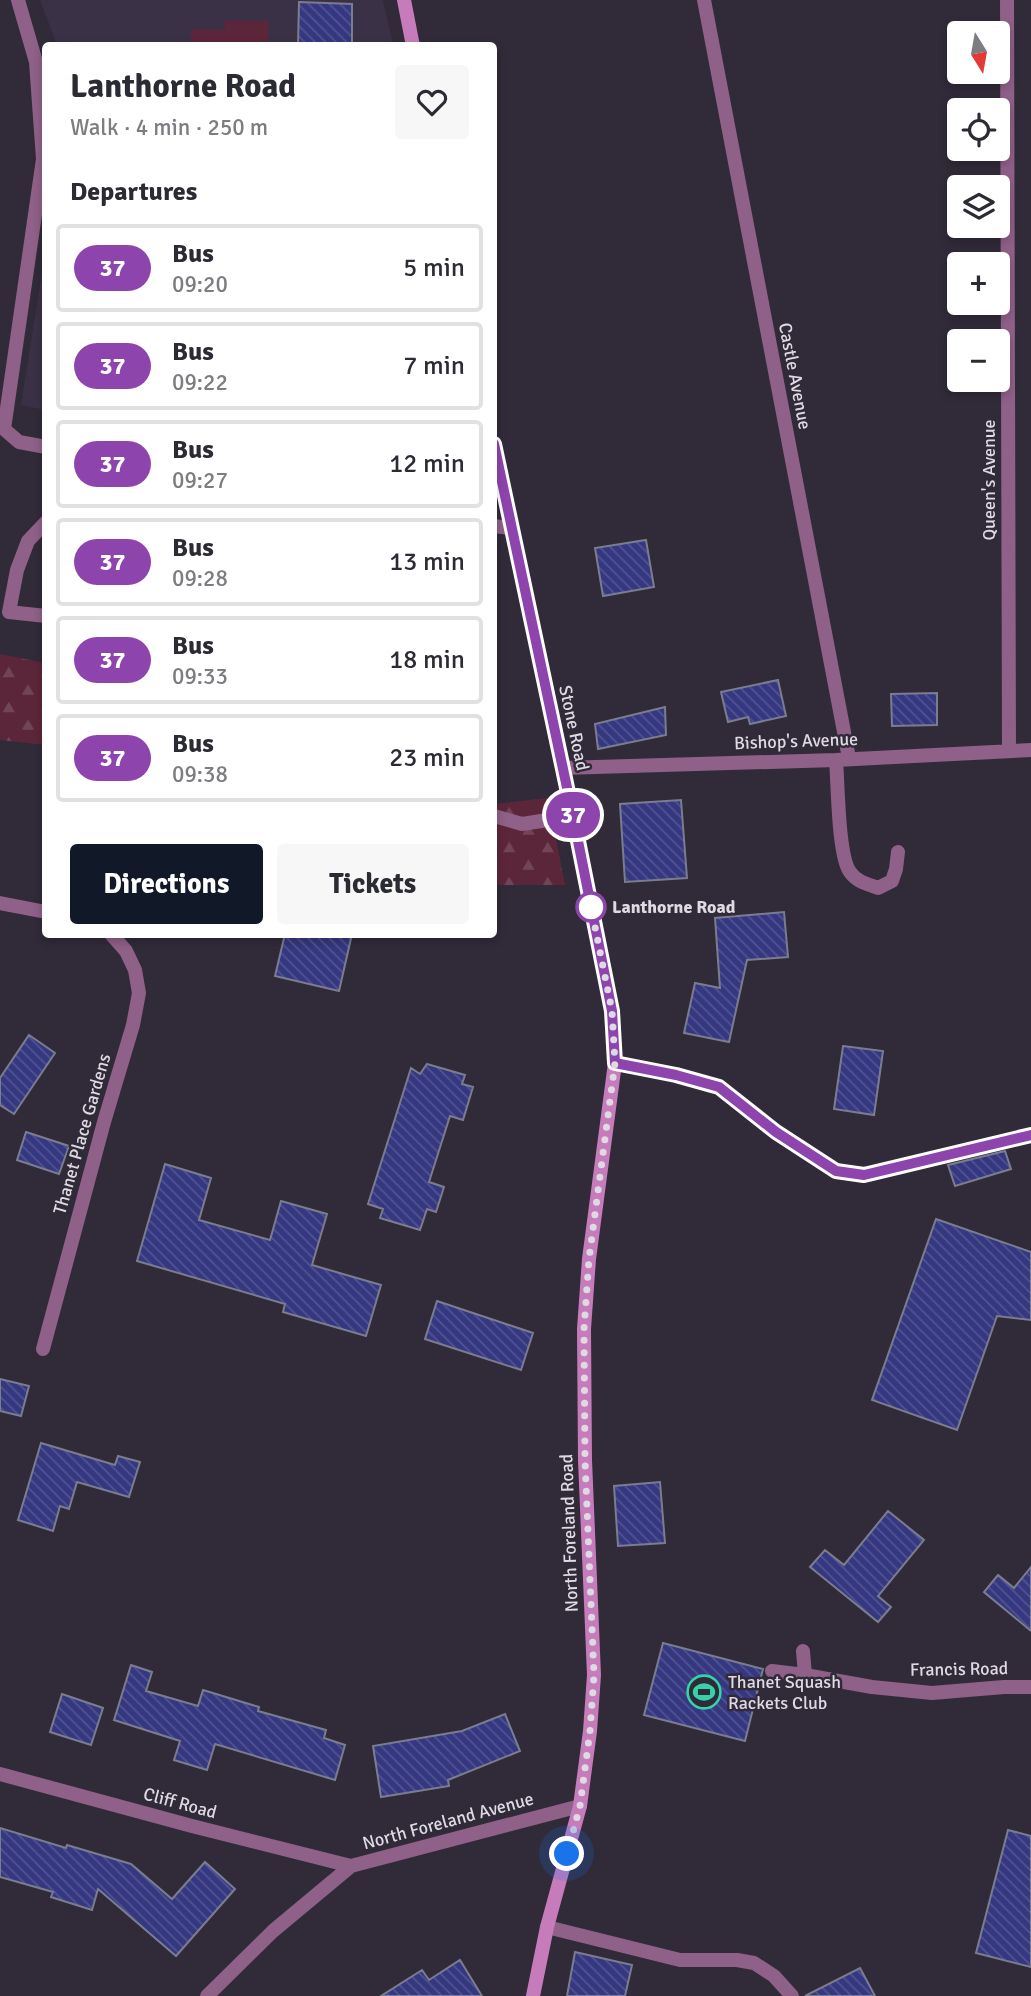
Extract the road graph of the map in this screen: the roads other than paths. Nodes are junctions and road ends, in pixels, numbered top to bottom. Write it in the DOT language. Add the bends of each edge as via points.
graph roads {
  1 [pos="18,0"];
  2 [pos="404,0"];
  3 [pos="704,0"];
  4 [pos="1007,0"];
  5 [pos="412,42"];
  6 [pos="42,145"];
  7 [pos="42,166"];
  8 [pos="42,446"];
  9 [pos="497,461"];
  10 [pos="42,526"];
  11 [pos="497,526"];
  12 [pos="510,528"];
  13 [pos="42,616"];
  14 [pos="1031,750"];
  15 [pos="1009,751"];
  16 [pos="842,759"];
  17 [pos="562,768"];
  18 [pos="573,816"];
  19 [pos="497,817"];
  20 [pos="898,852"];
  21 [pos="0,903"];
  22 [pos="42,911"];
  23 [pos="115,938"];
  24 [pos="615,1063"];
  25 [pos="1031,1135"];
  26 [pos="43,1349"];
  27 [pos="803,1651"];
  28 [pos="772,1671"];
  29 [pos="805,1675"];
  30 [pos="1031,1688"];
  31 [pos="0,1774"];
  32 [pos="580,1806"];
  33 [pos="351,1866"];
  34 [pos="547,1927"];
  35 [pos="207,1996"];
  36 [pos="533,1996"];
  37 [pos="792,1996"];
  1 -- 6 [label="street" via="36,62"];
  2 -- 5 [label="main road"];
  3 -- 16 [label="street, Castle Avenue"];
  4 -- 15 [label="street, Queen's Avenue"];
  7 -- 8 [label="street" via="4,429 19,442"];
  9 -- 12 [label="main road, Stone Road"];
  10 -- 13 [label="street" via="28,541 9,612"];
  11 -- 12 [label="street"];
  12 -- 17 [label="main road, Stone Road"];
  14 -- 15 [label="street, Bishop's Avenue"];
  15 -- 16 [label="street, Bishop's Avenue"];
  16 -- 17 [label="street, Bishop's Avenue"];
  16 -- 20 [label="street, Castle Avenue" via="843,856 850,872 860,882 878,887 892,881"];
  17 -- 18 [label="main road, Stone Road"];
  18 -- 19 [label="street" via="522,824"];
  18 -- 24 [label="main road, Stone Road" via="612,1011"];
  21 -- 22 [label="street"];
  23 -- 26 [label="street, Thanet Place Gardens" via="135,970 139,993"];
  24 -- 25 [label="main road" via="719,1087 836,1171 864,1175"];
  24 -- 32 [label="main road, North Foreland Road" via="584,1329 594,1675"];
  27 -- 29 [label="street"];
  28 -- 29 [label="street, Francis Road"];
  29 -- 30 [label="street, Francis Road" via="932,1693"];
  31 -- 33 [label="street, Cliff Road"];
  32 -- 33 [label="street, North Foreland Avenue"];
  32 -- 34 [label="main road, North Foreland Road"];
  33 -- 35 [label="street, North Foreland Avenue" via="273,1931"];
  34 -- 36 [label="main road, North Foreland Road"];
  34 -- 37 [label="street" via="680,1960 754,1963"];
}
